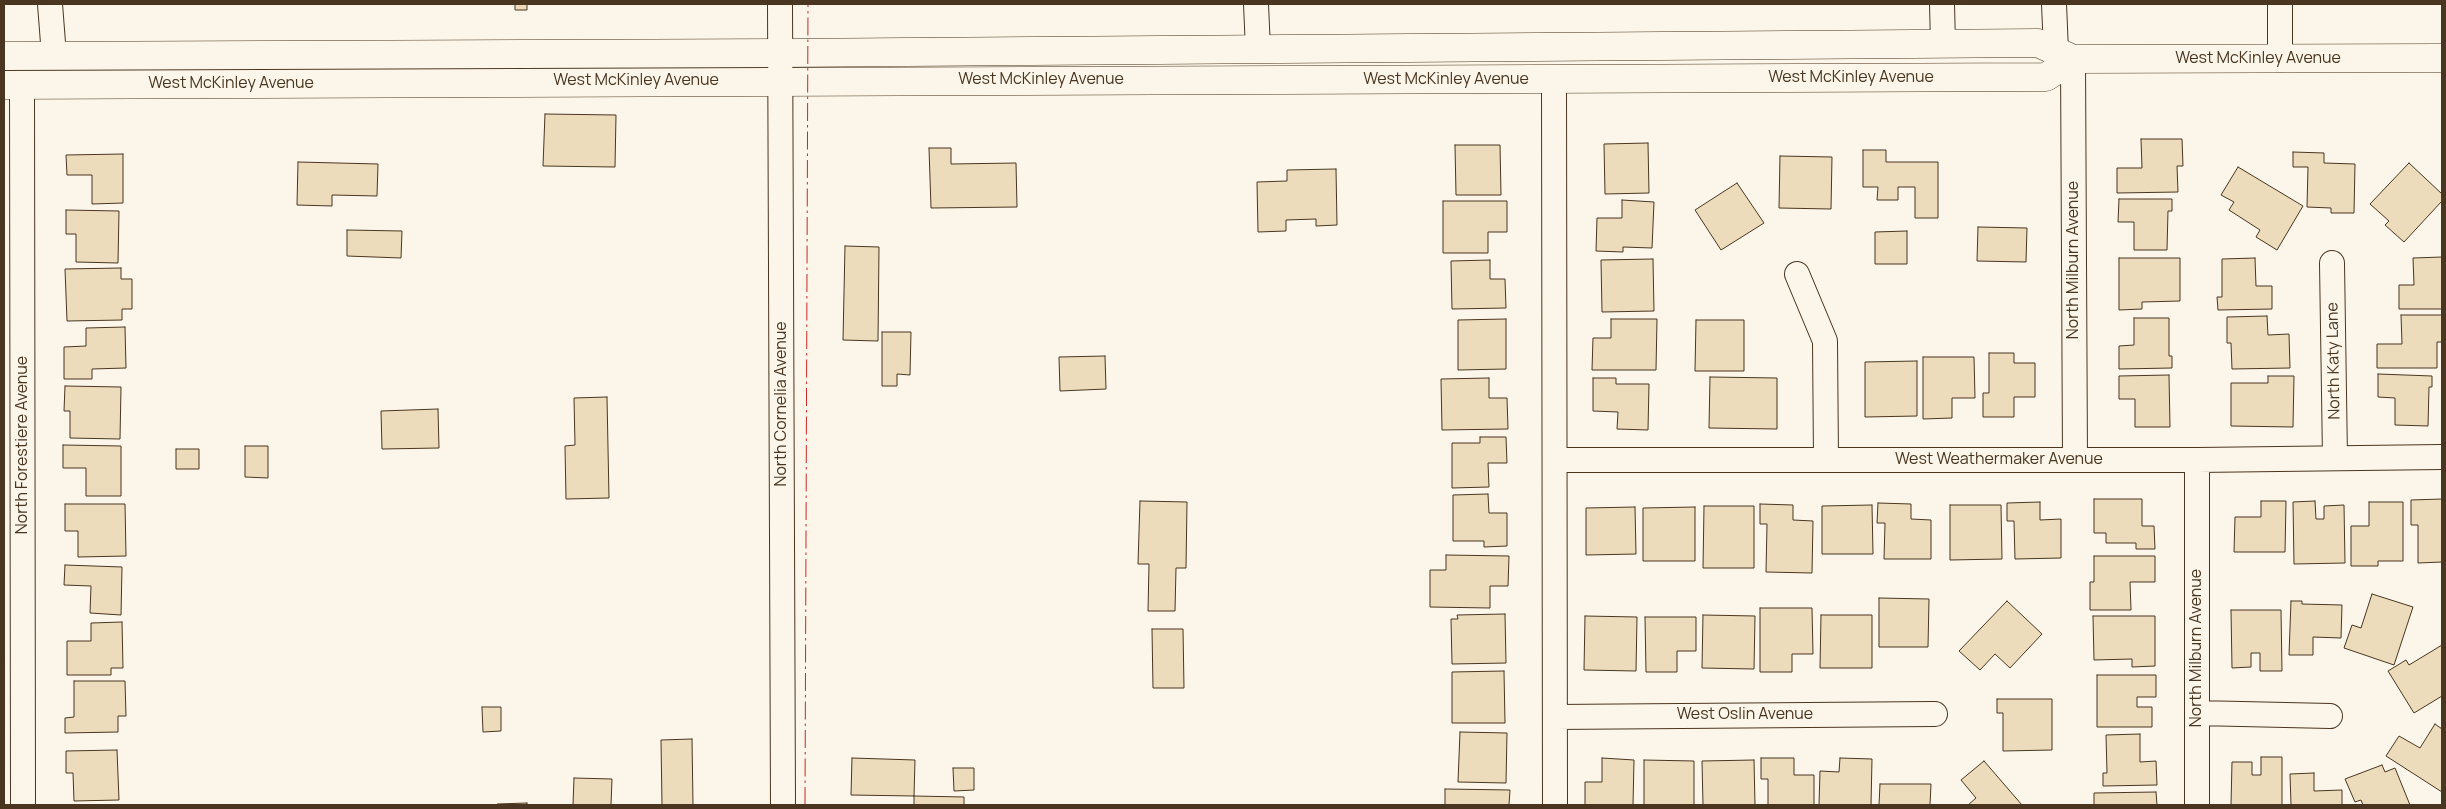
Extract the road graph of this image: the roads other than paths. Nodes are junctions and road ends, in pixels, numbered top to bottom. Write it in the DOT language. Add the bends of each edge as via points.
graph roads {
  1 [pos="50,4"];
  2 [pos="780,4"];
  3 [pos="1256,4"];
  4 [pos="1942,4"];
  5 [pos="2054,4"];
  6 [pos="2280,4"];
  7 [pos="1943,44"];
  8 [pos="1258,50"];
  9 [pos="780,53"];
  10 [pos="2065,55"];
  11 [pos="4,56"];
  12 [pos="54,56"];
  13 [pos="2442,58"];
  14 [pos="2280,60"];
  15 [pos="1554,79"];
  16 [pos="781,80"];
  17 [pos="13,85"];
  18 [pos="2332,263"];
  19 [pos="13,271"];
  20 [pos="1797,274"];
  21 [pos="2442,457"];
  22 [pos="2335,458"];
  23 [pos="1555,460"];
  24 [pos="1826,460"];
  25 [pos="2075,460"];
  26 [pos="2197,460"];
  27 [pos="13,512"];
  28 [pos="2197,713"];
  29 [pos="1935,714"];
  30 [pos="2330,716"];
  31 [pos="1555,717"];
  32 [pos="13,756"];
  33 [pos="23,805"];
  34 [pos="783,805"];
  35 [pos="1555,805"];
  36 [pos="2197,805"];
  1 -- 12 [label="street"];
  2 -- 9 [label="street, North Cornelia Avenue"];
  3 -- 8 [label="street"];
  4 -- 7 [label="street"];
  5 -- 10 [label="street, North Milburn Avenue"];
  6 -- 14 [label="street"];
  7 -- 8 [label="main road, West McKinley Avenue"];
  7 -- 10 [label="main road, West McKinley Avenue" via="2038,43"];
  8 -- 9 [label="main road, West McKinley Avenue"];
  9 -- 12 [label="main road, West McKinley Avenue"];
  9 -- 16 [label="street, North Cornelia Avenue"];
  10 -- 14 [label="main road, West McKinley Avenue"];
  10 -- 15 [label="main road, West McKinley Avenue" via="2046,77"];
  10 -- 25 [label="street, North Milburn Avenue"];
  11 -- 12 [label="main road, West McKinley Avenue"];
  13 -- 14 [label="main road, West McKinley Avenue"];
  15 -- 16 [label="main road, West McKinley Avenue"];
  15 -- 23 [label="street"];
  16 -- 17 [label="main road, West McKinley Avenue"];
  16 -- 34 [label="street, North Cornelia Avenue"];
  17 -- 19 [label="street, North Forestiere Avenue"];
  18 -- 22 [label="street, North Katy Lane"];
  19 -- 27 [label="street, North Forestiere Avenue"];
  20 -- 24 [label="street" via="1825,341"];
  21 -- 22 [label="street, West Weathermaker Avenue"];
  22 -- 26 [label="street, West Weathermaker Avenue"];
  23 -- 24 [label="street, West Weathermaker Avenue"];
  23 -- 31 [label="street"];
  24 -- 25 [label="street, West Weathermaker Avenue"];
  25 -- 26 [label="street, West Weathermaker Avenue"];
  26 -- 28 [label="street, North Milburn Avenue"];
  27 -- 32 [label="street, North Forestiere Avenue"];
  28 -- 30 [label="street"];
  28 -- 36 [label="street, North Milburn Avenue"];
  29 -- 31 [label="street, West Oslin Avenue"];
  31 -- 35 [label="street"];
  32 -- 33 [label="street, North Forestiere Avenue"];
}
